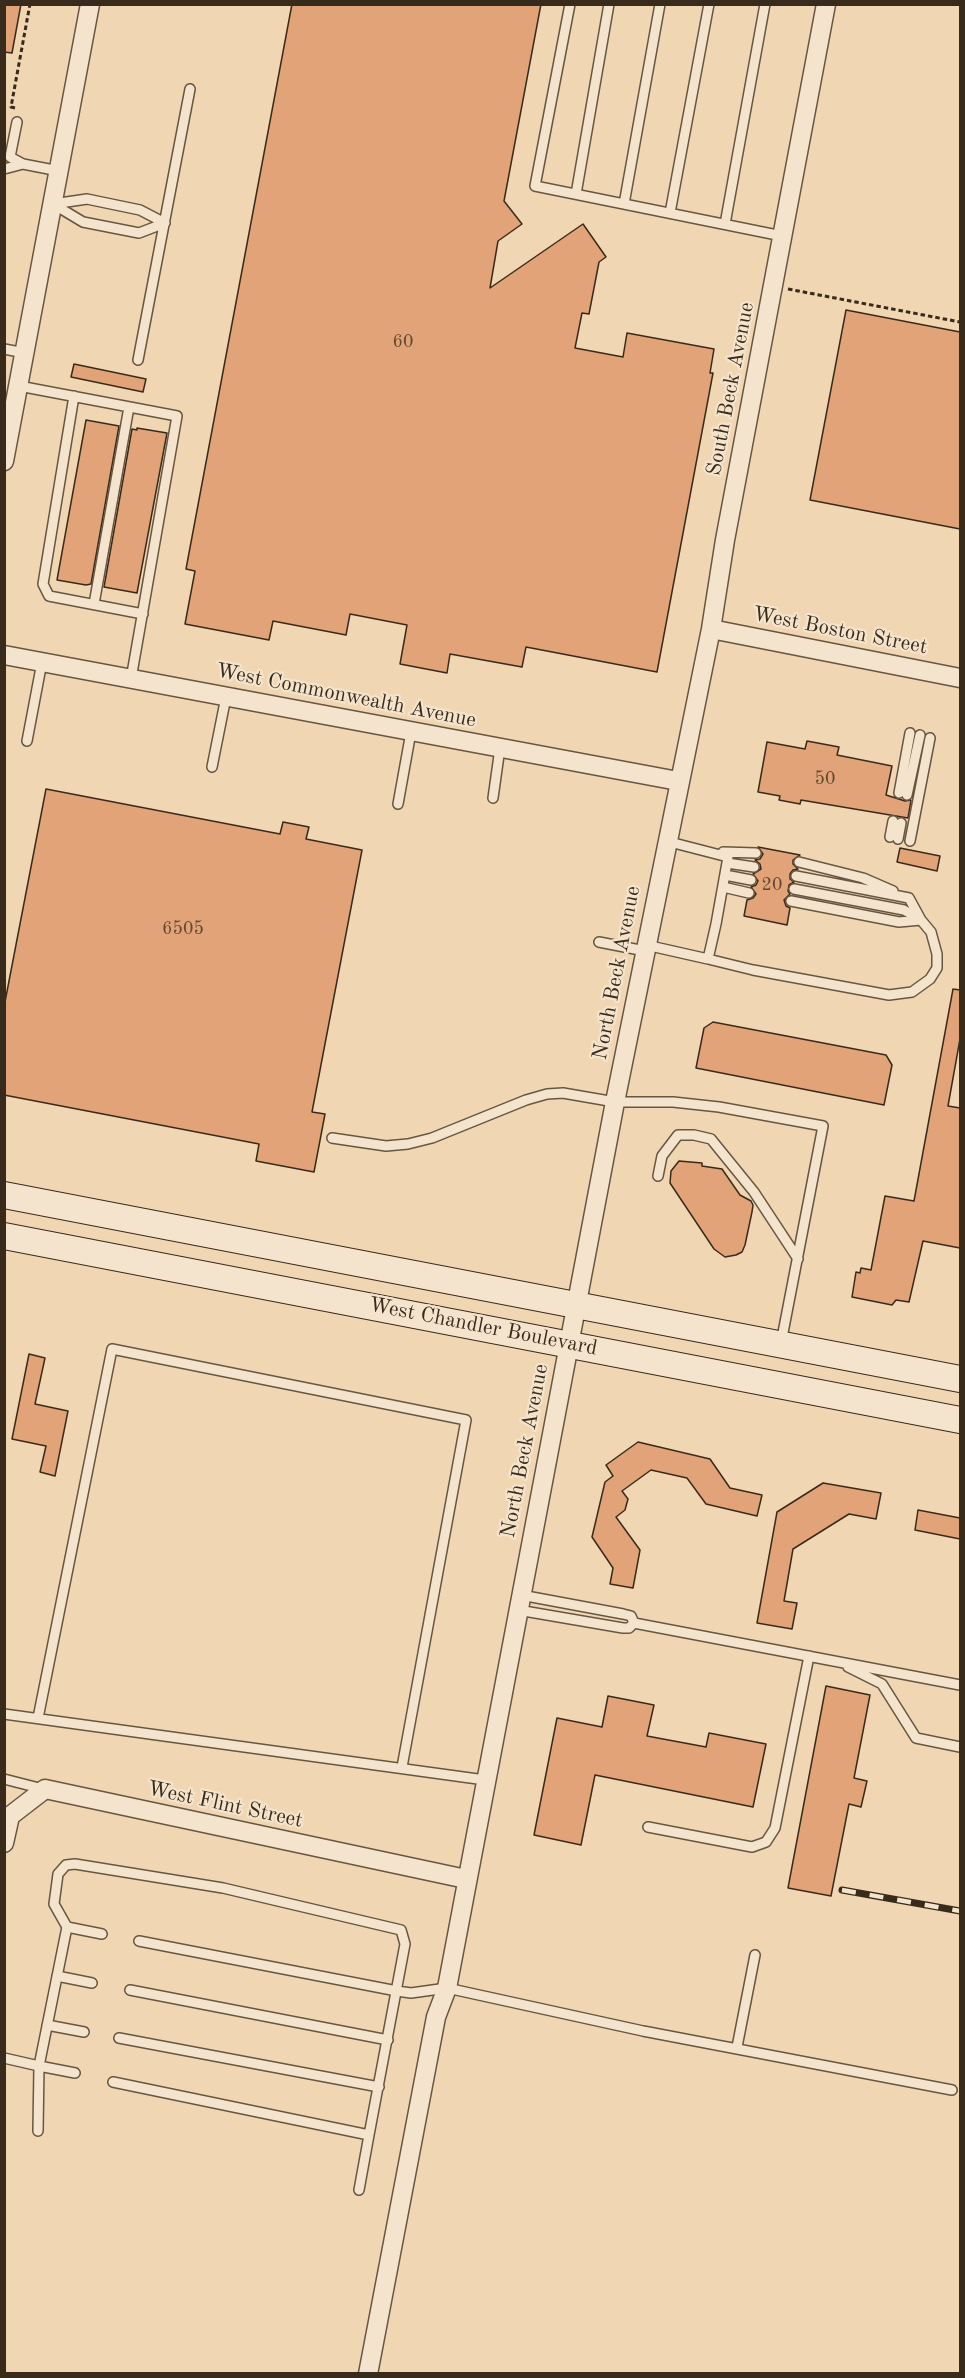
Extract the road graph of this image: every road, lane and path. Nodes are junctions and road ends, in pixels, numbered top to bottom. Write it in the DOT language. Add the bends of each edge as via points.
graph roads {
  1 [pos="30,4"];
  2 [pos="90,4"];
  3 [pos="570,4"];
  4 [pos="609,4"];
  5 [pos="660,4"];
  6 [pos="709,4"];
  7 [pos="765,4"];
  8 [pos="826,4"];
  9 [pos="190,89"];
  10 [pos="18,108"];
  11 [pos="17,122"];
  12 [pos="23,164"];
  13 [pos="4,169"];
  14 [pos="59,171"];
  15 [pos="576,194"];
  16 [pos="53,204"];
  17 [pos="624,204"];
  18 [pos="670,213"];
  19 [pos="165,223"];
  20 [pos="725,224"];
  21 [pos="782,236"];
  22 [pos="773,286"];
  23 [pos="960,322"];
  24 [pos="4,349"];
  25 [pos="25,353"];
  26 [pos="138,360"];
  27 [pos="19,386"];
  28 [pos="74,396"];
  29 [pos="129,407"];
  30 [pos="4,461"];
  31 [pos="94,604"];
  32 [pos="143,614"];
  33 [pos="711,629"];
  34 [pos="4,655"];
  35 [pos="42,662"];
  36 [pos="960,678"];
  37 [pos="131,679"];
  38 [pos="226,697"];
  39 [pos="411,732"];
  40 [pos="27,741"];
  41 [pos="500,748"];
  42 [pos="212,767"];
  43 [pos="678,781"];
  44 [pos="903,794"];
  45 [pos="493,798"];
  46 [pos="398,804"];
  47 [pos="897,822"];
  48 [pos="894,838"];
  49 [pos="666,841"];
  50 [pos="910,841"];
  51 [pos="714,851"];
  52 [pos="756,853"];
  53 [pos="799,862"];
  54 [pos="727,863"];
  55 [pos="754,867"];
  56 [pos="725,875"];
  57 [pos="796,876"];
  58 [pos="751,880"];
  59 [pos="723,887"];
  60 [pos="794,889"];
  61 [pos="749,892"];
  62 [pos="909,898"];
  63 [pos="791,902"];
  64 [pos="921,920"];
  65 [pos="599,942"];
  66 [pos="645,948"];
  67 [pos="708,958"];
  68 [pos="615,1102"];
  69 [pos="332,1138"];
  70 [pos="658,1176"];
  71 [pos="4,1195"];
  72 [pos="4,1236"];
  73 [pos="798,1260"];
  74 [pos="576,1306"];
  75 [pos="568,1343"];
  76 [pos="780,1346"];
  77 [pos="960,1379"];
  78 [pos="960,1420"];
  79 [pos="519,1602"];
  80 [pos="634,1623"];
  81 [pos="809,1656"];
  82 [pos="838,1661"];
  83 [pos="960,1685"];
  84 [pos="4,1714"];
  85 [pos="38,1718"];
  86 [pos="960,1747"];
  87 [pos="402,1767"];
  88 [pos="4,1779"];
  89 [pos="485,1780"];
  90 [pos="45,1789"];
  91 [pos="648,1827"];
  92 [pos="4,1843"];
  93 [pos="466,1879"];
  94 [pos="67,1928"];
  95 [pos="102,1934"];
  96 [pos="139,1941"];
  97 [pos="755,1955"];
  98 [pos="57,1976"];
  99 [pos="92,1983"];
  100 [pos="447,1988"];
  101 [pos="130,1990"];
  102 [pos="397,1991"];
  103 [pos="47,2025"];
  104 [pos="84,2032"];
  105 [pos="119,2038"];
  106 [pos="388,2040"];
  107 [pos="737,2048"];
  108 [pos="4,2058"];
  109 [pos="39,2066"];
  110 [pos="75,2073"];
  111 [pos="113,2082"];
  112 [pos="379,2087"];
  113 [pos="952,2090"];
  114 [pos="38,2131"];
  115 [pos="369,2135"];
  116 [pos="359,2190"];
  117 [pos="368,2373"];
  1 -- 10 [label="path" via="11,107"];
  2 -- 14 [label="street"];
  3 -- 15 [label="lane" via="535,186"];
  4 -- 15 [label="lane"];
  5 -- 17 [label="lane"];
  6 -- 18 [label="lane"];
  7 -- 20 [label="lane"];
  8 -- 21 [label="street, South Beck Avenue"];
  9 -- 19 [label="lane"];
  11 -- 12 [label="lane" via="10,157"];
  12 -- 13 [label="lane"];
  12 -- 14 [label="lane"];
  14 -- 16 [label="street"];
  15 -- 17 [label="lane"];
  16 -- 19 [label="lane" via="87,199 140,210"];
  16 -- 19 [label="lane" via="83,222 139,233"];
  16 -- 25 [label="street"];
  17 -- 18 [label="lane"];
  18 -- 20 [label="lane"];
  19 -- 26 [label="lane"];
  20 -- 21 [label="lane"];
  21 -- 22 [label="street, South Beck Avenue"];
  22 -- 23 [label="path"];
  22 -- 33 [label="street, South Beck Avenue"];
  24 -- 25 [label="lane"];
  25 -- 27 [label="street"];
  27 -- 28 [label="lane"];
  27 -- 30 [label="street"];
  28 -- 29 [label="lane"];
  28 -- 31 [label="lane" via="43,584 49,596"];
  29 -- 31 [label="lane"];
  29 -- 32 [label="lane" via="177,416"];
  31 -- 32 [label="lane"];
  32 -- 37 [label="lane"];
  33 -- 36 [label="street, West Boston Street"];
  33 -- 43 [label="street, South Beck Avenue"];
  34 -- 35 [label="street, West Commonwealth Avenue"];
  35 -- 37 [label="street, West Commonwealth Avenue"];
  35 -- 40 [label="lane"];
  37 -- 38 [label="street, West Commonwealth Avenue"];
  38 -- 39 [label="street, West Commonwealth Avenue"];
  38 -- 42 [label="lane"];
  39 -- 41 [label="street, West Commonwealth Avenue"];
  39 -- 46 [label="lane"];
  41 -- 43 [label="street, West Commonwealth Avenue"];
  41 -- 45 [label="lane"];
  43 -- 49 [label="street, North Beck Avenue"];
  44 -- 50 [label="lane" via="920,736"];
  47 -- 48 [label="lane"];
  49 -- 51 [label="lane"];
  49 -- 66 [label="street, North Beck Avenue"];
  51 -- 52 [label="lane"];
  51 -- 54 [label="lane" via="728,857"];
  53 -- 62 [label="lane" via="863,878"];
  54 -- 55 [label="lane"];
  54 -- 56 [label="lane"];
  56 -- 58 [label="lane"];
  56 -- 59 [label="lane"];
  57 -- 62 [label="lane"];
  59 -- 61 [label="lane"];
  59 -- 67 [label="lane"];
  60 -- 64 [label="lane" via="904,909"];
  62 -- 64 [label="lane"];
  63 -- 64 [label="lane" via="899,922"];
  64 -- 67 [label="lane" via="931,932 937,968 920,989 901,995 753,970"];
  65 -- 66 [label="lane"];
  66 -- 67 [label="lane"];
  66 -- 68 [label="street, North Beck Avenue"];
  68 -- 69 [label="lane" via="547,1094 408,1144 386,1146"];
  68 -- 73 [label="lane" via="719,1107 823,1126"];
  68 -- 74 [label="street, North Beck Avenue"];
  70 -- 73 [label="lane" via="662,1156 678,1135 711,1139 754,1192"];
  71 -- 74 [label="main road, West Chandler Boulevard"];
  72 -- 75 [label="main road, West Chandler Boulevard"];
  73 -- 76 [label="lane"];
  74 -- 75 [label="street, North Beck Avenue"];
  74 -- 76 [label="main road, West Chandler Boulevard"];
  75 -- 78 [label="main road, West Chandler Boulevard"];
  75 -- 79 [label="street, North Beck Avenue"];
  76 -- 77 [label="main road, West Chandler Boulevard"];
  79 -- 80 [label="lane" via="623,1628"];
  79 -- 80 [label="lane" via="623,1614 631,1616"];
  79 -- 89 [label="street, North Beck Avenue"];
  80 -- 81 [label="lane"];
  81 -- 82 [label="lane"];
  81 -- 91 [label="lane" via="775,1828 766,1842 752,1847"];
  82 -- 83 [label="lane"];
  82 -- 86 [label="lane" via="882,1684 916,1738"];
  84 -- 85 [label="lane"];
  85 -- 87 [label="lane"];
  85 -- 87 [label="lane" via="112,1349 466,1420"];
  87 -- 89 [label="lane"];
  88 -- 90 [label="lane"];
  89 -- 93 [label="street, North Beck Avenue"];
  90 -- 92 [label="street" via="10,1816"];
  90 -- 93 [label="street, West Flint Street"];
  93 -- 100 [label="street, North Beck Avenue"];
  94 -- 95 [label="lane"];
  94 -- 98 [label="lane"];
  94 -- 102 [label="lane" via="54,1904 58,1874 66,1865 223,1888 401,1930 405,1944"];
  96 -- 102 [label="lane"];
  97 -- 107 [label="lane"];
  98 -- 99 [label="lane"];
  98 -- 103 [label="lane"];
  100 -- 102 [label="lane"];
  100 -- 107 [label="lane"];
  100 -- 117 [label="street, North Beck Avenue" via="436,2016"];
  101 -- 106 [label="lane"];
  102 -- 106 [label="lane"];
  103 -- 104 [label="lane"];
  103 -- 109 [label="lane"];
  105 -- 112 [label="lane"];
  106 -- 112 [label="lane"];
  107 -- 113 [label="lane"];
  108 -- 109 [label="lane"];
  109 -- 110 [label="lane"];
  109 -- 114 [label="lane"];
  111 -- 115 [label="lane"];
  112 -- 115 [label="lane"];
  115 -- 116 [label="lane"];
}
